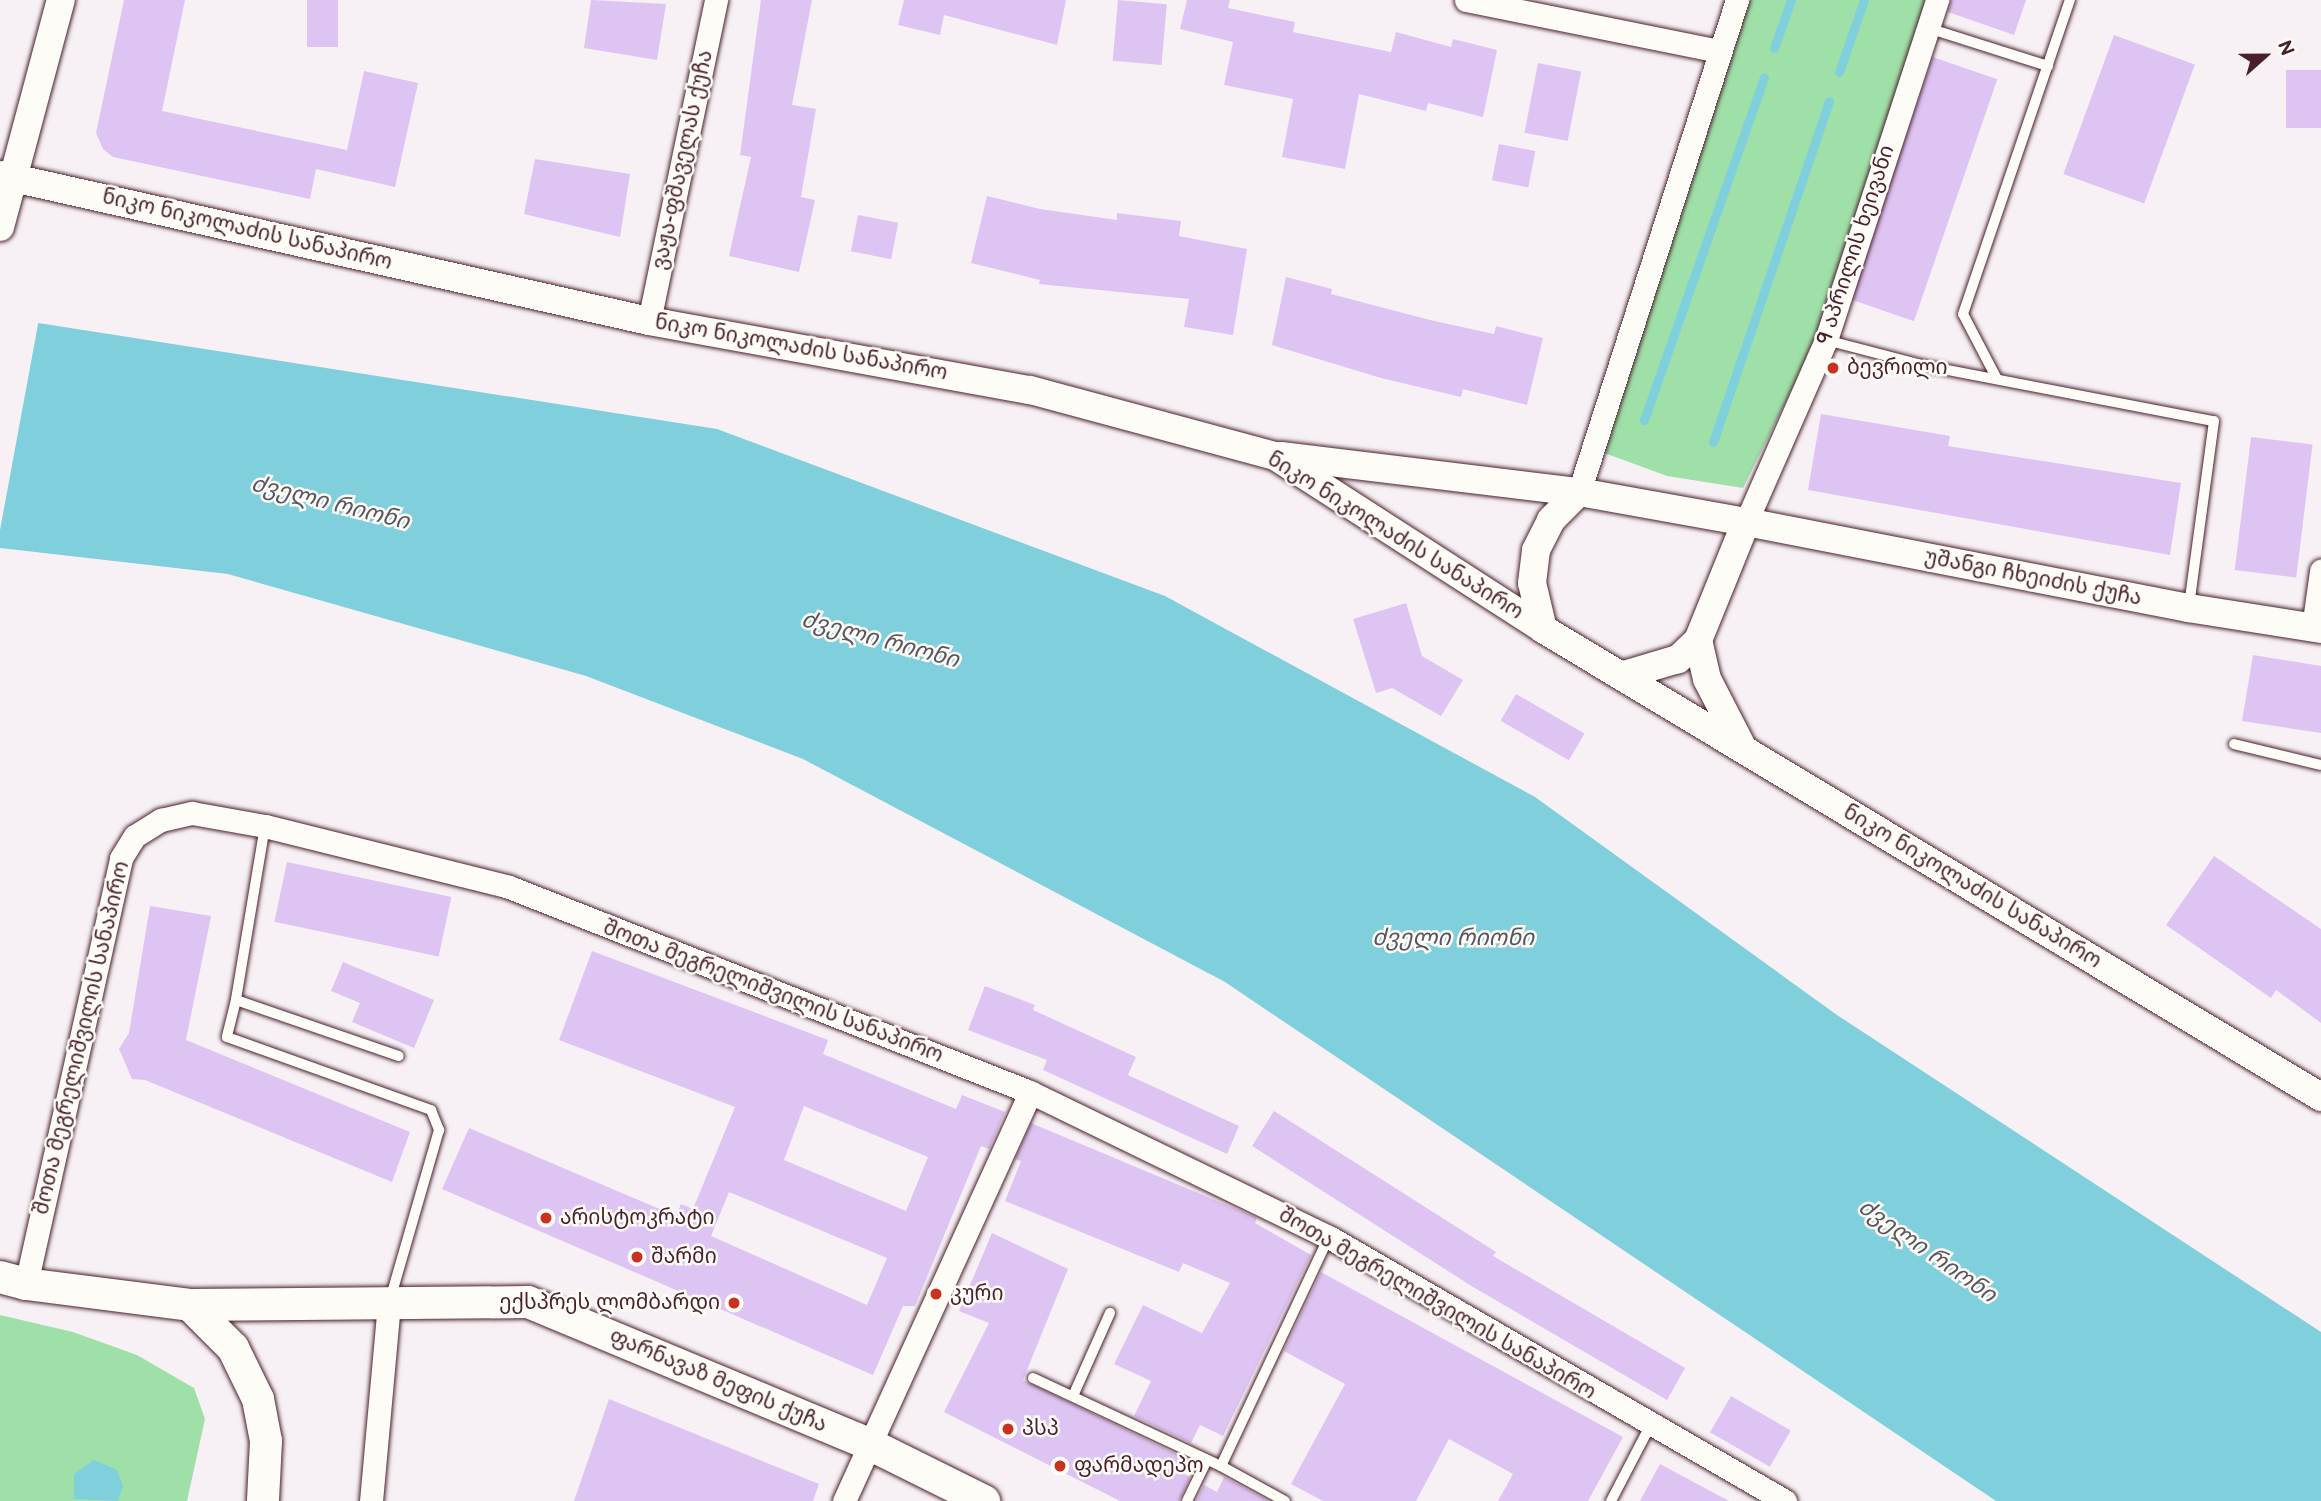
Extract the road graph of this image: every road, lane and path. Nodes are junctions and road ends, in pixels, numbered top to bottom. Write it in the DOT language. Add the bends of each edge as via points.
graph roads {
  1 [pos="61,0"];
  2 [pos="716,0"];
  3 [pos="1466,0"];
  4 [pos="1737,0"];
  5 [pos="1937,0"];
  6 [pos="2070,0"];
  7 [pos="1928,28"];
  8 [pos="1719,51"];
  9 [pos="2048,66"];
  10 [pos="7,176"];
  11 [pos="0,227"];
  12 [pos="649,321"];
  13 [pos="1826,340"];
  14 [pos="1997,379"];
  15 [pos="1275,456"];
  16 [pos="1579,492"];
  17 [pos="1746,522"];
  18 [pos="2321,571"];
  19 [pos="2189,608"];
  20 [pos="1543,629"];
  21 [pos="2317,629"];
  22 [pos="1698,640"];
  23 [pos="1624,675"];
  24 [pos="2234,744"];
  25 [pos="1743,749"];
  26 [pos="2321,765"];
  27 [pos="265,826"];
  28 [pos="236,1000"];
  29 [pos="399,1056"];
  30 [pos="1030,1093"];
  31 [pos="2321,1097"];
  32 [pos="1329,1237"];
  33 [pos="13,1281"];
  34 [pos="389,1303"];
  35 [pos="190,1305"];
  36 [pos="1110,1313"];
  37 [pos="1033,1378"];
  38 [pos="1073,1396"];
  39 [pos="1650,1426"];
  40 [pos="867,1443"];
  41 [pos="1207,1460"];
  42 [pos="1221,1466"];
  43 [pos="263,1501"];
  44 [pos="371,1501"];
  45 [pos="844,1501"];
  46 [pos="984,1501"];
  47 [pos="1187,1501"];
  48 [pos="1285,1501"];
  49 [pos="1611,1501"];
  50 [pos="1785,1501"];
  1 -- 10 [label="street"];
  2 -- 12 [label="street, ვაჟა-ფშაველას ქუჩა"];
  3 -- 8 [label="street"];
  4 -- 8 [label="street"];
  5 -- 7 [label="street, 9 აპრილის ხეივანი"];
  6 -- 9 [label="lane"];
  7 -- 9 [label="lane"];
  7 -- 13 [label="street, 9 აპრილის ხეივანი"];
  8 -- 16 [label="street"];
  9 -- 14 [label="lane" via="1963,314"];
  10 -- 11 [label="street"];
  10 -- 12 [label="street, ნიკო ნიკოლაძის სანაპირო"];
  12 -- 15 [label="street, ნიკო ნიკოლაძის სანაპირო" via="1030,390"];
  13 -- 14 [label="lane"];
  13 -- 17 [label="street, 9 აპრილის ხეივანი"];
  14 -- 19 [label="lane" via="2214,421"];
  15 -- 16 [label="street"];
  15 -- 20 [label="street, ნიკო ნიკოლაძის სანაპირო"];
  16 -- 17 [label="street"];
  16 -- 20 [label="street" via="1551,520 1536,550 1532,583"];
  17 -- 19 [label="street, უშანგი ჩხეიძის ქუჩა"];
  17 -- 22 [label="street"];
  18 -- 21 [label="street"];
  19 -- 21 [label="street, უშანგი ჩხეიძის ქუჩა"];
  20 -- 23 [label="street"];
  22 -- 23 [label="street" via="1678,659"];
  22 -- 25 [label="street" via="1722,715"];
  23 -- 25 [label="street, ნიკო ნიკოლაძის სანაპირო"];
  24 -- 26 [label="lane"];
  25 -- 31 [label="street, ნიკო ნიკოლაძის სანაპირო"];
  27 -- 28 [label="lane"];
  27 -- 30 [label="street, შოთა მეგრელიშვილის სანაპირო" via="509,887"];
  27 -- 33 [label="street, შოთა მეგრელიშვილის სანაპირო" via="182,815 160,820 135,836 121,858"];
  28 -- 29 [label="lane"];
  28 -- 34 [label="lane" via="228,1037 431,1110 439,1130"];
  30 -- 32 [label="street, შოთა მეგრელიშვილის სანაპირო"];
  30 -- 40 [label="street"];
  32 -- 39 [label="street, შოთა მეგრელიშვილის სანაპირო"];
  32 -- 42 [label="lane"];
  33 -- 35 [label="main road, ფარნავაზ მეფის ქუჩა"];
  34 -- 35 [label="main road, ფარნავაზ მეფის ქუჩა"];
  34 -- 40 [label="main road, ფარნავაზ მეფის ქუჩა" via="528,1302"];
  34 -- 44 [label="street"];
  35 -- 43 [label="main road" via="233,1348 258,1399 266,1441"];
  36 -- 38 [label="lane"];
  37 -- 38 [label="lane"];
  38 -- 41 [label="lane"];
  39 -- 49 [label="lane"];
  39 -- 50 [label="street, შოთა მეგრელიშვილის სანაპირო"];
  40 -- 45 [label="street"];
  40 -- 46 [label="main road, ფარნავაზ მეფის ქუჩა"];
  41 -- 42 [label="lane"];
  41 -- 47 [label="lane"];
  42 -- 48 [label="lane"];
}
